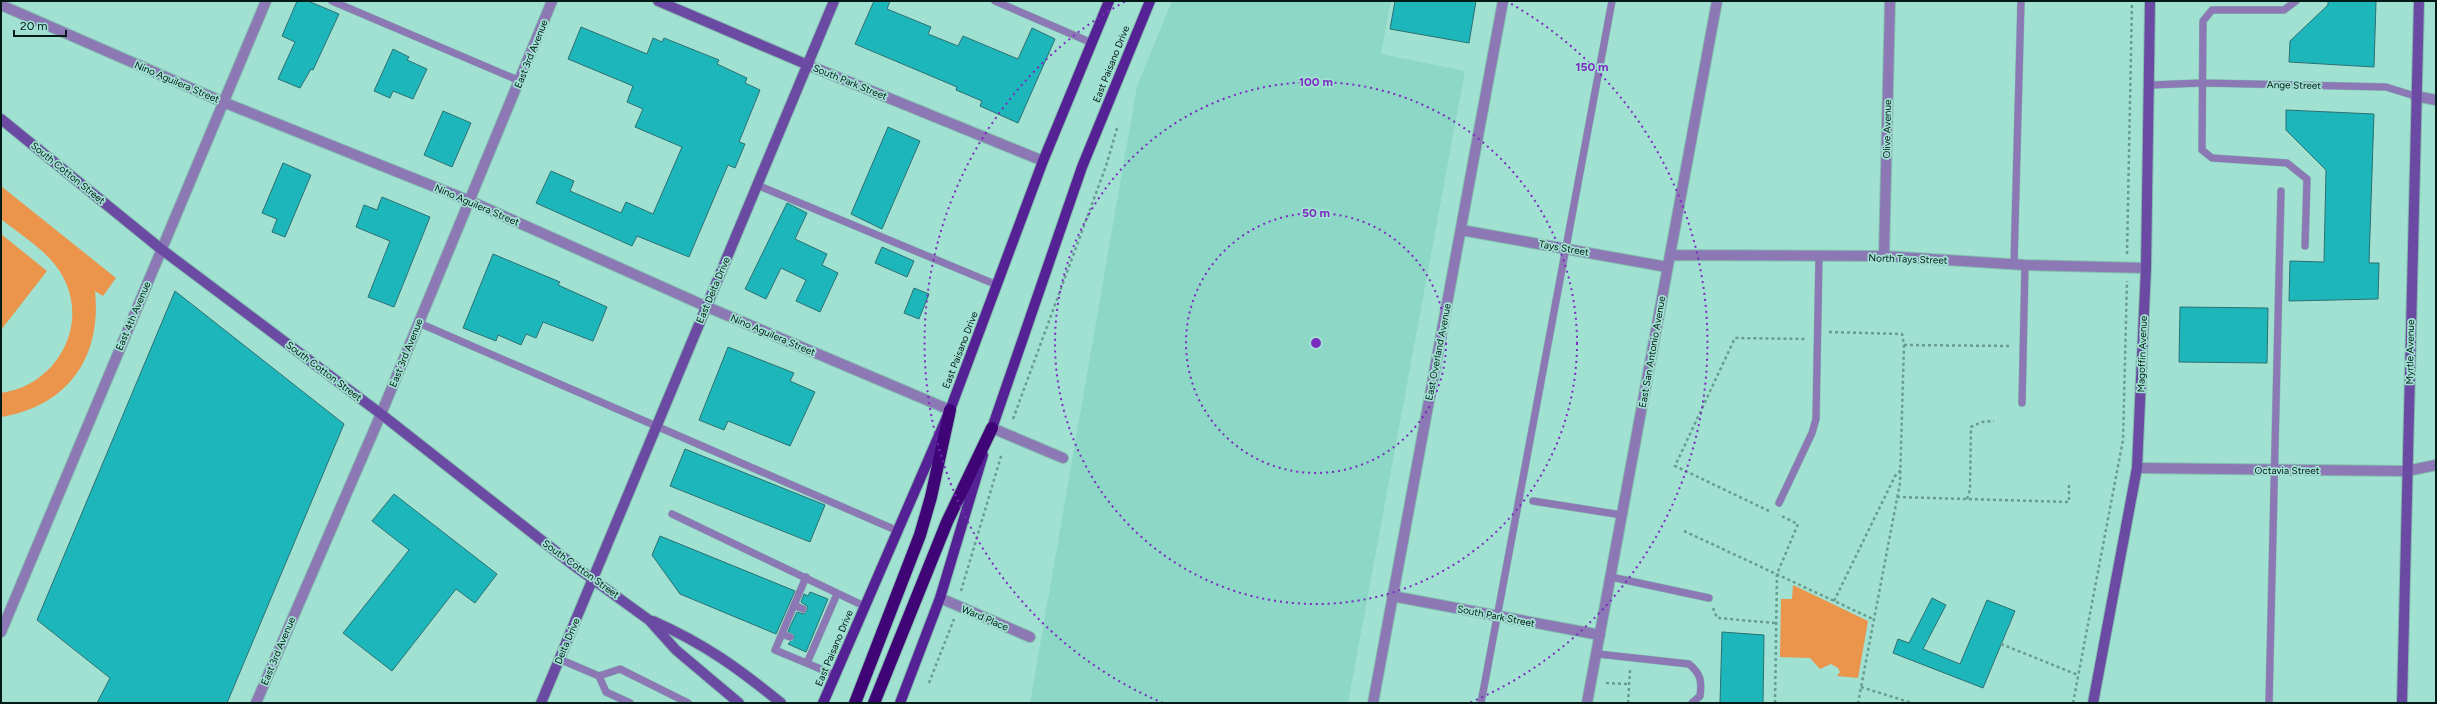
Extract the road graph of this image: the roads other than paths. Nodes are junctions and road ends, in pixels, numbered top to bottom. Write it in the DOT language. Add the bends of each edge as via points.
graph roads {
  1 [pos="266,1"];
  2 [pos="332,1"];
  3 [pos="552,1"];
  4 [pos="658,1"];
  5 [pos="834,1"];
  6 [pos="995,1"];
  7 [pos="1109,1"];
  8 [pos="1150,1"];
  9 [pos="1503,1"];
  10 [pos="1612,1"];
  11 [pos="1717,1"];
  12 [pos="1890,1"];
  13 [pos="2021,1"];
  14 [pos="2150,1"];
  15 [pos="2296,1"];
  16 [pos="2418,1"];
  17 [pos="1,6"];
  18 [pos="1092,43"];
  19 [pos="808,65"];
  20 [pos="520,81"];
  21 [pos="2202,83"];
  22 [pos="2150,85"];
  23 [pos="2415,96"];
  24 [pos="2436,100"];
  25 [pos="224,102"];
  26 [pos="1,120"];
  27 [pos="1043,161"];
  28 [pos="757,185"];
  29 [pos="2281,191"];
  30 [pos="470,201"];
  31 [pos="1461,230"];
  32 [pos="2305,246"];
  33 [pos="161,249"];
  34 [pos="1567,249"];
  35 [pos="1670,255"];
  36 [pos="1884,256"];
  37 [pos="1819,257"];
  38 [pos="2014,264"];
  39 [pos="2025,265"];
  40 [pos="1667,267"];
  41 [pos="2146,268"];
  42 [pos="997,285"];
  43 [pos="705,306"];
  44 [pos="419,323"];
  45 [pos="2022,403"];
  46 [pos="950,410"];
  47 [pos="381,414"];
  48 [pos="657,426"];
  49 [pos="992,428"];
  50 [pos="1063,458"];
  51 [pos="2436,465"];
  52 [pos="2137,468"];
  53 [pos="2276,470"];
  54 [pos="2408,471"];
  55 [pos="1533,501"];
  56 [pos="1779,503"];
  57 [pos="672,514"];
  58 [pos="1622,515"];
  59 [pos="898,531"];
  60 [pos="806,577"];
  61 [pos="1611,577"];
  62 [pos="593,579"];
  63 [pos="837,594"];
  64 [pos="1392,596"];
  65 [pos="940,598"];
  66 [pos="1709,598"];
  67 [pos="794,605"];
  68 [pos="864,606"];
  69 [pos="803,609"];
  70 [pos="1497,616"];
  71 [pos="649,620"];
  72 [pos="1,632"];
  73 [pos="782,634"];
  74 [pos="1600,635"];
  75 [pos="790,637"];
  76 [pos="1030,637"];
  77 [pos="1598,654"];
  78 [pos="559,659"];
  79 [pos="807,663"];
  80 [pos="835,675"];
  81 [pos="599,676"];
  82 [pos="256,703"];
  83 [pos="540,703"];
  84 [pos="630,703"];
  85 [pos="688,703"];
  86 [pos="739,703"];
  87 [pos="781,703"];
  88 [pos="823,703"];
  89 [pos="855,703"];
  90 [pos="874,703"];
  91 [pos="900,703"];
  92 [pos="1373,703"];
  93 [pos="1481,703"];
  94 [pos="1587,703"];
  95 [pos="1692,703"];
  96 [pos="2093,703"];
  97 [pos="2269,703"];
  98 [pos="2402,703"];
  1 -- 25 [label="street, East 4th Avenue"];
  2 -- 20 [label="lane"];
  3 -- 20 [label="street, East 3rd Avenue"];
  4 -- 19 [label="street, South Park Street"];
  5 -- 19 [label="street, East Delta Drive"];
  6 -- 18 [label="lane"];
  7 -- 18 [label="main road, East Paisano Drive"];
  8 -- 49 [label="main road, East Paisano Drive" via="1082,167"];
  9 -- 31 [label="street, East Overland Avenue"];
  10 -- 34 [label="lane"];
  11 -- 35 [label="street, East San Antonio Avenue"];
  12 -- 36 [label="street, Olive Avenue"];
  13 -- 38 [label="lane"];
  14 -- 22 [label="street, Magoffin Avenue"];
  15 -- 21 [label="lane" via="2284,10 2212,10 2203,22"];
  16 -- 23 [label="street, Myrtle Avenue"];
  17 -- 25 [label="street, Nino Aguilera Street"];
  18 -- 27 [label="main road, East Paisano Drive"];
  19 -- 27 [label="street, South Park Street"];
  19 -- 28 [label="street, East Delta Drive"];
  20 -- 30 [label="street, East 3rd Avenue"];
  21 -- 22 [label="lane, Ange Street"];
  21 -- 23 [label="lane, Ange Street" via="2386,87"];
  21 -- 32 [label="lane" via="2202,150 2212,158 2287,163 2307,179"];
  22 -- 41 [label="street, Magoffin Avenue"];
  23 -- 24 [label="street, Ange Street"];
  23 -- 54 [label="street, Myrtle Avenue"];
  25 -- 30 [label="street, Nino Aguilera Street"];
  25 -- 33 [label="street, East 4th Avenue"];
  26 -- 33 [label="street, South Cotton Street"];
  27 -- 42 [label="main road, East Paisano Drive"];
  28 -- 42 [label="lane"];
  28 -- 43 [label="street, East Delta Drive"];
  29 -- 53 [label="lane"];
  30 -- 43 [label="street, Nino Aguilera Street"];
  30 -- 44 [label="street, East 3rd Avenue"];
  31 -- 34 [label="street, Tays Street"];
  31 -- 64 [label="street, East Overland Avenue"];
  33 -- 47 [label="street, South Cotton Street"];
  33 -- 72 [label="street, East 4th Avenue"];
  34 -- 40 [label="street, Tays Street"];
  34 -- 70 [label="lane"];
  35 -- 37 [label="street, North Tays Street"];
  35 -- 40 [label="street, East San Antonio Avenue"];
  36 -- 37 [label="street, North Tays Street"];
  36 -- 38 [label="street, North Tays Street"];
  37 -- 56 [label="lane" via="1816,418 1812,433"];
  38 -- 39 [label="street, North Tays Street"];
  39 -- 41 [label="street, North Tays Street"];
  39 -- 45 [label="lane"];
  40 -- 58 [label="street, East San Antonio Avenue"];
  41 -- 52 [label="street, Magoffin Avenue"];
  42 -- 46 [label="main road, East Paisano Drive"];
  43 -- 46 [label="street, Nino Aguilera Street"];
  43 -- 48 [label="street, East Delta Drive"];
  44 -- 47 [label="street, East 3rd Avenue"];
  44 -- 48 [label="lane"];
  46 -- 59 [label="main road, East Paisano Drive"];
  46 -- 89 [label="highway" via="920,535"];
  47 -- 62 [label="street, South Cotton Street"];
  47 -- 82 [label="street, East 3rd Avenue"];
  48 -- 59 [label="lane"];
  48 -- 62 [label="street, East Delta Drive"];
  49 -- 50 [label="street"];
  49 -- 65 [label="main road, East Paisano Drive"];
  49 -- 90 [label="highway" via="947,522"];
  51 -- 54 [label="street, Octavia Street"];
  52 -- 53 [label="street, Octavia Street"];
  52 -- 96 [label="street, Magoffin Avenue"];
  53 -- 54 [label="street, Octavia Street"];
  53 -- 97 [label="lane"];
  54 -- 98 [label="street, Myrtle Avenue"];
  55 -- 58 [label="lane"];
  57 -- 60 [label="lane"];
  58 -- 61 [label="street, East San Antonio Avenue"];
  59 -- 68 [label="main road, East Paisano Drive"];
  60 -- 63 [label="lane"];
  60 -- 67 [label="lane"];
  61 -- 66 [label="lane"];
  61 -- 74 [label="street, East San Antonio Avenue"];
  62 -- 71 [label="street, South Cotton Street"];
  62 -- 78 [label="street, Delta Drive"];
  63 -- 68 [label="lane"];
  63 -- 79 [label="lane" via="811,646"];
  64 -- 70 [label="street, South Park Street"];
  64 -- 92 [label="street, East Overland Avenue"];
  65 -- 76 [label="street, Ward Place"];
  65 -- 91 [label="main road, East Paisano Drive"];
  67 -- 69 [label="lane"];
  67 -- 73 [label="lane"];
  68 -- 80 [label="main road, East Paisano Drive"];
  70 -- 74 [label="street, South Park Street"];
  70 -- 93 [label="lane"];
  71 -- 86 [label="street, South Cotton Street" via="676,650"];
  71 -- 87 [label="street, South Cotton Street" via="690,637 736,666"];
  73 -- 75 [label="lane"];
  73 -- 79 [label="lane" via="775,650"];
  74 -- 77 [label="street, East San Antonio Avenue"];
  77 -- 94 [label="street, East San Antonio Avenue"];
  77 -- 95 [label="lane" via="1689,664 1699,672 1701,683 1700,696"];
  78 -- 81 [label="lane"];
  78 -- 83 [label="street, Delta Drive"];
  79 -- 80 [label="lane"];
  80 -- 88 [label="main road, East Paisano Drive"];
  81 -- 84 [label="lane" via="606,692"];
  81 -- 85 [label="lane" via="620,669"];
}
